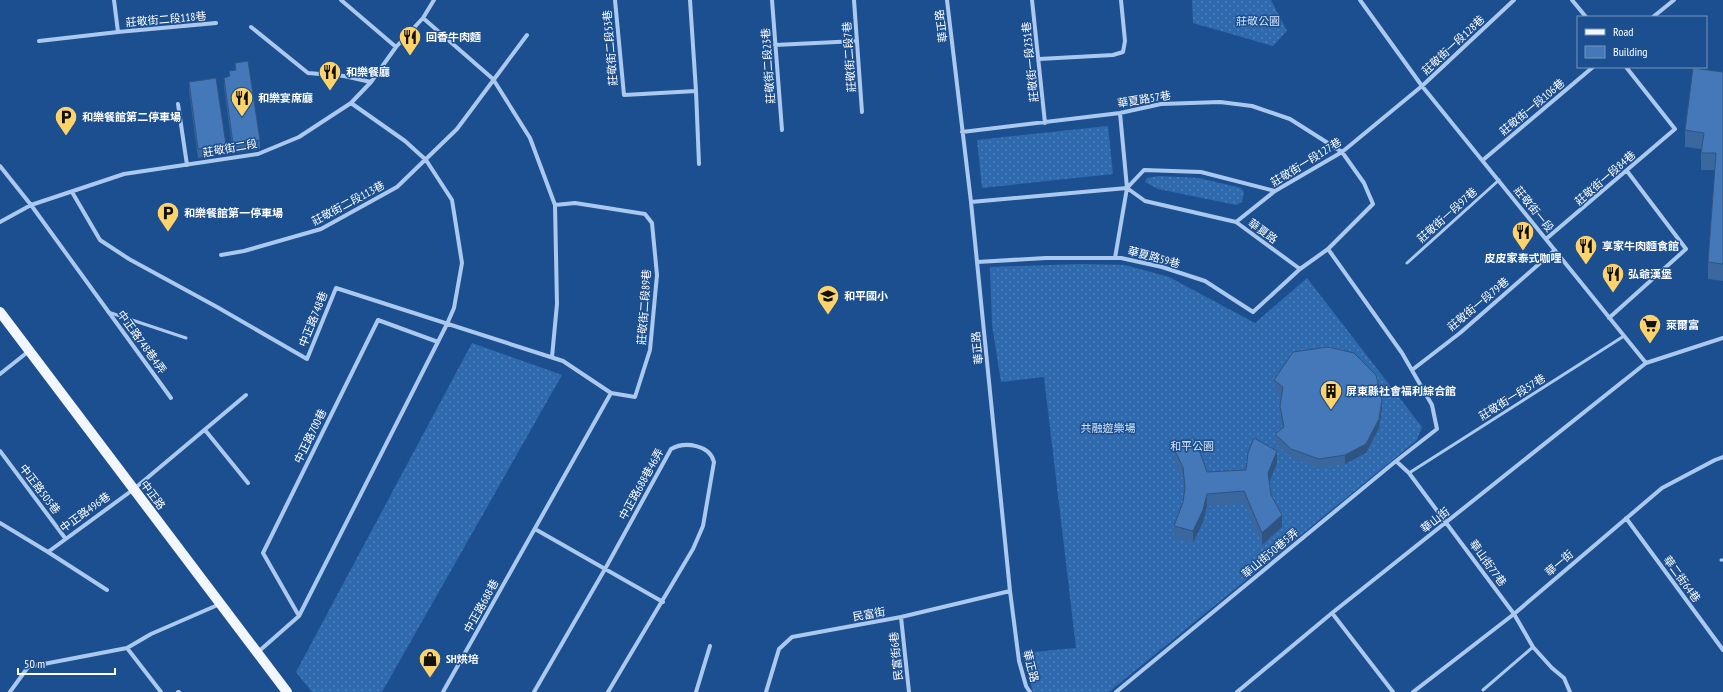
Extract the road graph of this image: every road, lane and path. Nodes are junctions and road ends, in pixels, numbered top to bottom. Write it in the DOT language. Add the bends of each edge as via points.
graph roads {
  1 [pos="114,0"];
  2 [pos="341,0"];
  3 [pos="434,0"];
  4 [pos="615,0"];
  5 [pos="690,0"];
  6 [pos="772,0"];
  7 [pos="854,0"];
  8 [pos="947,0"];
  9 [pos="1032,0"];
  10 [pos="1121,0"];
  11 [pos="1514,0"];
  12 [pos="1572,0"];
  13 [pos="1674,0"];
  14 [pos="1362,1"];
  15 [pos="1585,16"];
  16 [pos="1654,16"];
  17 [pos="423,18"];
  18 [pos="216,23"];
  19 [pos="251,27"];
  20 [pos="118,32"];
  21 [pos="527,35"];
  22 [pos="857,41"];
  23 [pos="39,42"];
  24 [pos="774,46"];
  25 [pos="396,47"];
  26 [pos="1039,59"];
  27 [pos="1592,68"];
  28 [pos="1627,68"];
  29 [pos="493,79"];
  30 [pos="371,82"];
  31 [pos="1422,86"];
  32 [pos="696,90"];
  33 [pos="351,103"];
  34 [pos="178,104"];
  35 [pos="862,112"];
  36 [pos="1120,113"];
  37 [pos="1045,123"];
  38 [pos="782,130"];
  39 [pos="962,132"];
  40 [pos="1342,152"];
  41 [pos="426,160"];
  42 [pos="1483,160"];
  43 [pos="699,164"];
  44 [pos="187,165"];
  45 [pos="0,166"];
  46 [pos="1627,171"];
  47 [pos="1499,180"];
  48 [pos="1127,188"];
  49 [pos="1275,191"];
  50 [pos="72,192"];
  51 [pos="971,202"];
  52 [pos="31,205"];
  53 [pos="555,205"];
  54 [pos="0,222"];
  55 [pos="1236,222"];
  56 [pos="1546,239"];
  57 [pos="1328,249"];
  58 [pos="1555,250"];
  59 [pos="221,255"];
  60 [pos="1115,258"];
  61 [pos="977,262"];
  62 [pos="1407,263"];
  63 [pos="1300,269"];
  64 [pos="0,312"];
  65 [pos="108,312"];
  66 [pos="1609,318"];
  67 [pos="447,324"];
  68 [pos="1624,336"];
  69 [pos="186,338"];
  70 [pos="1723,338"];
  71 [pos="438,342"];
  72 [pos="30,351"];
  73 [pos="552,357"];
  74 [pos="1646,363"];
  75 [pos="1412,370"];
  76 [pos="0,374"];
  77 [pos="611,393"];
  78 [pos="246,395"];
  79 [pos="636,397"];
  80 [pos="170,398"];
  81 [pos="204,430"];
  82 [pos="0,451"];
  83 [pos="1723,457"];
  84 [pos="1396,461"];
  85 [pos="1409,473"];
  86 [pos="248,483"];
  87 [pos="134,488"];
  88 [pos="1626,518"];
  89 [pos="1447,522"];
  90 [pos="0,523"];
  91 [pos="535,529"];
  92 [pos="65,538"];
  93 [pos="48,552"];
  94 [pos="605,569"];
  95 [pos="107,590"];
  96 [pos="1010,591"];
  97 [pos="663,602"];
  98 [pos="221,604"];
  99 [pos="1332,613"];
  100 [pos="1514,614"];
  101 [pos="299,616"];
  102 [pos="901,617"];
  103 [pos="710,646"];
  104 [pos="1533,647"];
  105 [pos="127,648"];
  106 [pos="1723,650"];
  107 [pos="258,652"];
  108 [pos="1483,690"];
  109 [pos="10,692"];
  110 [pos="160,692"];
  111 [pos="287,692"];
  112 [pos="443,692"];
  113 [pos="534,692"];
  114 [pos="608,692"];
  115 [pos="696,692"];
  116 [pos="766,692"];
  117 [pos="909,692"];
  118 [pos="1030,692"];
  119 [pos="1116,692"];
  120 [pos="1237,692"];
  121 [pos="1393,692"];
  122 [pos="1413,692"];
  123 [pos="1570,692"];
  1 -- 20 [label="street, 莊敬街二段118巷"];
  2 -- 25 [label="street"];
  3 -- 17 [label="street, 莊敬街二段"];
  4 -- 32 [label="street, 莊敬街二段53巷" via="624,95"];
  5 -- 32 [label="street"];
  6 -- 24 [label="street, 莊敬街二段23巷"];
  7 -- 22 [label="street, 莊敬街二段7巷"];
  8 -- 39 [label="street, 華正路"];
  9 -- 26 [label="street, 莊敬街一段231巷"];
  10 -- 26 [label="street" via="1125,41 1123,52 1113,55"];
  11 -- 31 [label="street, 莊敬街一段128巷"];
  12 -- 15 [label="street"];
  13 -- 16 [label="street"];
  14 -- 31 [label="street, 莊敬街一段"];
  17 -- 25 [label="street, 莊敬街二段"];
  17 -- 29 [label="street"];
  18 -- 20 [label="street, 莊敬街二段118巷"];
  19 -- 30 [label="street" via="308,73 344,76"];
  20 -- 23 [label="street, 莊敬街二段118巷"];
  21 -- 29 [label="street, 莊敬街二段113巷"];
  22 -- 24 [label="street"];
  22 -- 35 [label="street, 莊敬街二段7巷"];
  24 -- 38 [label="street, 莊敬街二段23巷"];
  25 -- 30 [label="street, 莊敬街二段"];
  26 -- 37 [label="street, 莊敬街一段231巷"];
  27 -- 42 [label="street, 莊敬街一段106巷"];
  28 -- 46 [label="street, 莊敬街一段84巷" via="1675,128"];
  29 -- 41 [label="street, 莊敬街二段113巷" via="457,129"];
  29 -- 53 [label="street" via="530,138"];
  30 -- 33 [label="street, 莊敬街二段"];
  31 -- 40 [label="street, 莊敬街一段127巷"];
  31 -- 42 [label="street, 莊敬街一段"];
  32 -- 43 [label="street"];
  33 -- 41 [label="street" via="406,141"];
  33 -- 44 [label="street, 莊敬街二段" via="299,138 258,154"];
  34 -- 44 [label="street"];
  36 -- 37 [label="street, 華夏路57巷"];
  36 -- 40 [label="street, 華夏路57巷" via="1161,104 1220,102 1252,106 1290,119"];
  36 -- 48 [label="street"];
  37 -- 39 [label="street, 華夏路57巷"];
  39 -- 51 [label="street, 華正路"];
  40 -- 49 [label="street, 莊敬街一段127巷"];
  40 -- 57 [label="street" via="1364,183 1373,204"];
  41 -- 59 [label="street, 莊敬街二段113巷" via="397,187 321,229"];
  41 -- 67 [label="street" via="452,200 462,262 454,308"];
  42 -- 47 [label="street, 莊敬街一段"];
  44 -- 50 [label="street, 莊敬街二段" via="124,174"];
  45 -- 52 [label="street"];
  46 -- 56 [label="street, 莊敬街一段84巷"];
  46 -- 66 [label="street" via="1686,249"];
  47 -- 56 [label="street, 莊敬街一段"];
  47 -- 62 [label="lane, 莊敬街一段97巷"];
  48 -- 49 [label="street" via="1144,170 1201,172"];
  48 -- 51 [label="street"];
  48 -- 55 [label="street, 華夏路" via="1145,201"];
  48 -- 60 [label="street"];
  49 -- 55 [label="street, 莊敬街一段127巷"];
  50 -- 52 [label="street, 莊敬街二段"];
  50 -- 67 [label="street, 中正路748巷" via="100,240 129,259 307,359 336,288"];
  51 -- 61 [label="street, 華正路"];
  52 -- 54 [label="street, 莊敬街二段"];
  52 -- 65 [label="street, 中正路748巷4弄"];
  53 -- 73 [label="street" via="557,304"];
  53 -- 79 [label="street, 莊敬街二段89巷" via="574,204 645,214 652,223 657,275 650,350"];
  55 -- 63 [label="street, 華夏路"];
  56 -- 58 [label="street, 莊敬街一段"];
  57 -- 63 [label="street"];
  57 -- 75 [label="street"];
  58 -- 66 [label="street, 莊敬街一段"];
  58 -- 75 [label="street, 莊敬街一段79巷" via="1460,333"];
  60 -- 61 [label="street, 華夏路59巷"];
  60 -- 63 [label="street, 華夏路59巷" via="1162,267 1205,281 1253,312"];
  61 -- 96 [label="street, 華正路"];
  64 -- 72 [label="main road, 中正路"];
  65 -- 69 [label="lane"];
  65 -- 80 [label="street, 中正路748巷4弄"];
  66 -- 68 [label="street, 莊敬街一段"];
  67 -- 71 [label="street"];
  67 -- 73 [label="street, 中正路748巷"];
  68 -- 74 [label="street, 莊敬街一段"];
  68 -- 85 [label="lane, 莊敬街一段57巷"];
  70 -- 74 [label="street"];
  71 -- 101 [label="street"];
  71 -- 101 [label="street, 中正路700巷" via="378,320 263,553"];
  72 -- 76 [label="street"];
  72 -- 87 [label="main road, 中正路"];
  73 -- 77 [label="street, 中正路748巷" via="563,361"];
  74 -- 89 [label="street, 華山街"];
  75 -- 84 [label="street, 華山街50巷5弄" via="1432,405 1437,429"];
  77 -- 79 [label="street, 中正路748巷"];
  77 -- 91 [label="street, 中正路688巷"];
  78 -- 81 [label="street, 中正路496巷"];
  81 -- 86 [label="street"];
  81 -- 87 [label="street, 中正路496巷"];
  82 -- 92 [label="street, 中正路505巷"];
  83 -- 88 [label="street, 華一街" via="1662,488"];
  84 -- 85 [label="street, 華山街77巷"];
  84 -- 119 [label="street, 華山街50巷5弄"];
  85 -- 89 [label="street, 華山街77巷"];
  87 -- 92 [label="street, 中正路496巷"];
  87 -- 98 [label="main road, 中正路"];
  88 -- 100 [label="street, 華一街"];
  88 -- 106 [label="street, 華二街64巷"];
  89 -- 99 [label="street, 華山街"];
  89 -- 100 [label="street, 華山街77巷"];
  90 -- 93 [label="street"];
  91 -- 94 [label="street"];
  91 -- 112 [label="street, 中正路688巷"];
  92 -- 93 [label="street, 中正路496巷"];
  93 -- 95 [label="street"];
  94 -- 97 [label="street"];
  94 -- 97 [label="street, 中正路688巷46弄" via="671,449 686,444 708,450 714,462 703,526 694,549"];
  94 -- 113 [label="street, 中正路688巷46弄"];
  96 -- 102 [label="street, 民富街"];
  96 -- 118 [label="street, 華正路" via="1019,661"];
  97 -- 114 [label="street, 中正路688巷46弄"];
  98 -- 105 [label="street" via="151,634"];
  98 -- 107 [label="main road, 中正路"];
  99 -- 120 [label="street, 華山街"];
  99 -- 121 [label="street"];
  100 -- 104 [label="street, 華山街77巷"];
  100 -- 122 [label="street, 華一街"];
  101 -- 107 [label="street"];
  102 -- 116 [label="street, 民富街" via="792,638 779,649"];
  102 -- 117 [label="street, 民富街6巷"];
  103 -- 115 [label="street"];
  104 -- 108 [label="lane"];
  104 -- 123 [label="street, 華山街77巷" via="1564,678"];
  105 -- 109 [label="street" via="28,667"];
  105 -- 110 [label="street"];
  107 -- 111 [label="main road, 中正路"];
}
